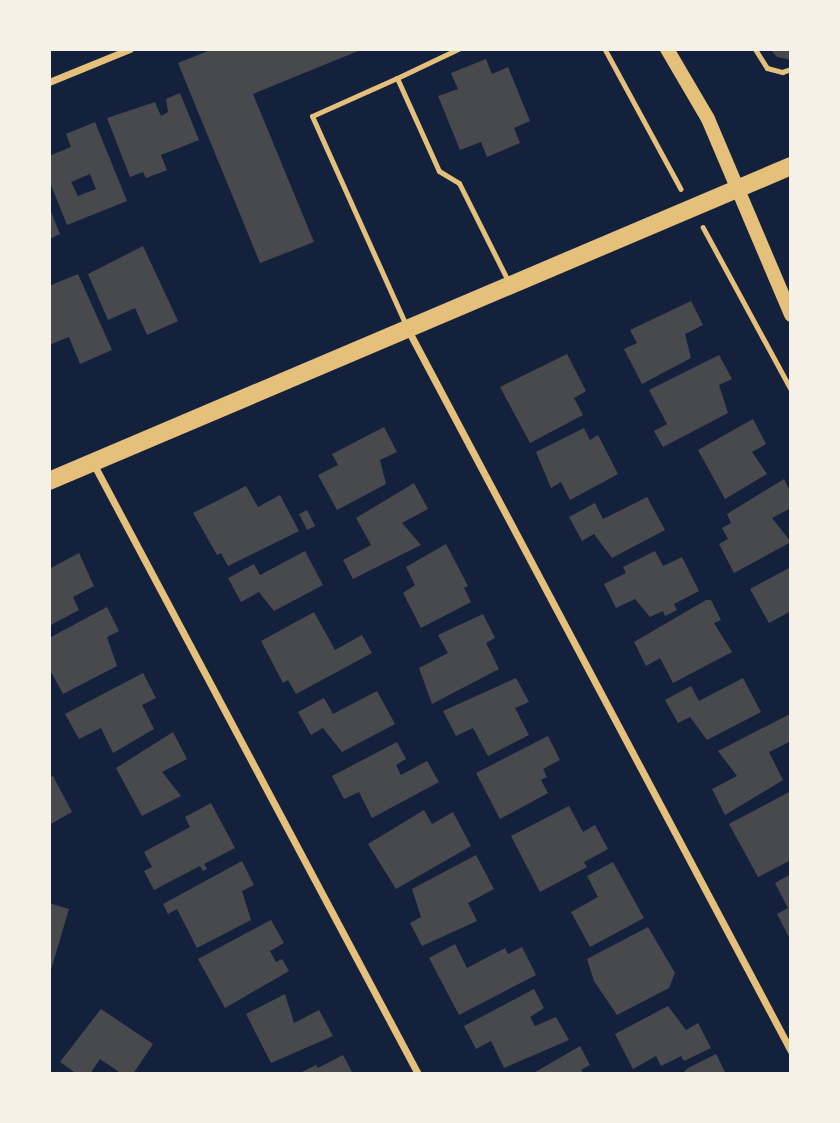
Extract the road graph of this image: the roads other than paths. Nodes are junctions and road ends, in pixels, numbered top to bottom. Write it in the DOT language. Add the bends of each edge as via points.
graph roads {
  1 [pos="130,49"];
  2 [pos="458,49"];
  3 [pos="667,49"];
  4 [pos="755,49"];
  5 [pos="791,69"];
  6 [pos="397,78"];
  7 [pos="49,82"];
  8 [pos="791,166"];
  9 [pos="737,188"];
  10 [pos="510,285"];
  11 [pos="788,302"];
  12 [pos="791,315"];
  13 [pos="407,328"];
  14 [pos="93,463"];
  15 [pos="49,481"];
  16 [pos="791,1051"];
  17 [pos="418,1074"];
  1 -- 7 [label="street"];
  2 -- 6 [label="lane"];
  3 -- 9 [label="main road" via="708,120"];
  4 -- 5 [label="lane" via="768,68"];
  6 -- 10 [label="lane" via="439,171 459,183"];
  6 -- 13 [label="lane" via="312,116"];
  8 -- 9 [label="main road"];
  9 -- 10 [label="main road"];
  9 -- 11 [label="main road"];
  10 -- 13 [label="main road"];
  11 -- 12 [label="main road"];
  13 -- 14 [label="main road"];
  13 -- 16 [label="street"];
  14 -- 15 [label="main road"];
  14 -- 17 [label="street"];
}
